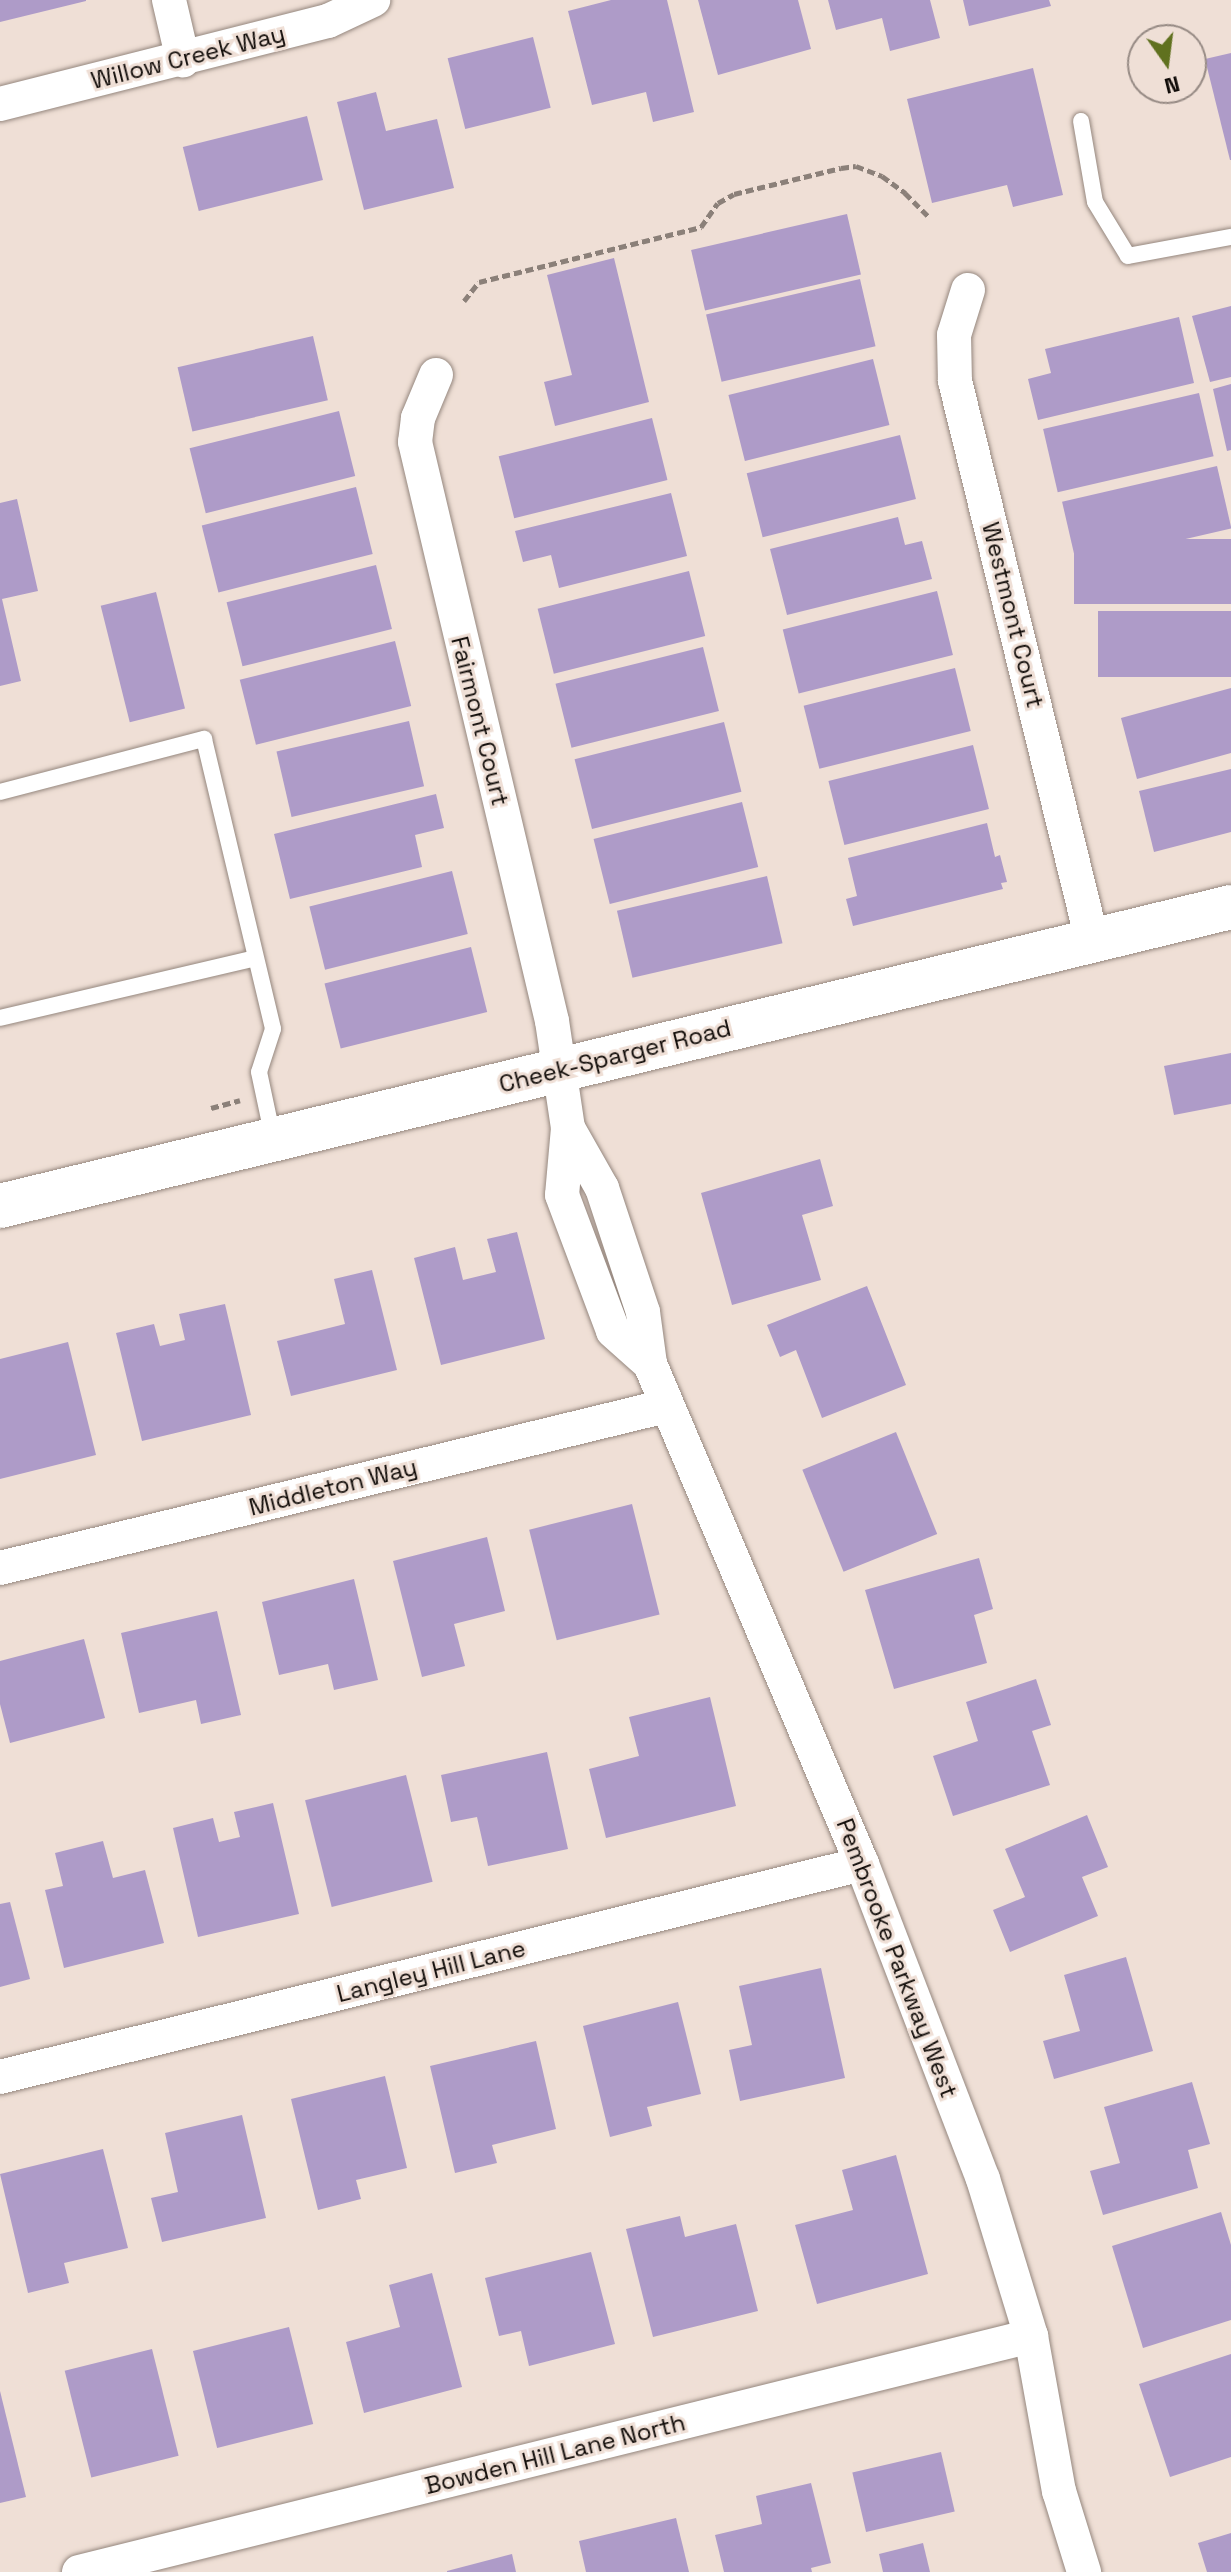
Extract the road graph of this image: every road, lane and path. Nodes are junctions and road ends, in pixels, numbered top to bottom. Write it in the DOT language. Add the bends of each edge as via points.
graph roads {
  1 [pos="169,0"];
  2 [pos="373,0"];
  3 [pos="183,60"];
  4 [pos="0,104"];
  5 [pos="1081,121"];
  6 [pos="930,218"];
  7 [pos="1231,237"];
  8 [pos="968,290"];
  9 [pos="464,301"];
  10 [pos="436,375"];
  11 [pos="0,792"];
  12 [pos="1231,907"];
  13 [pos="1092,940"];
  14 [pos="255,958"];
  15 [pos="0,1018"];
  16 [pos="561,1069"];
  17 [pos="273,1139"];
  18 [pos="0,1206"];
  19 [pos="666,1406"];
  20 [pos="0,1568"];
  21 [pos="862,1864"];
  22 [pos="0,2077"];
  23 [pos="1031,2336"];
  24 [pos="79,2572"];
  25 [pos="1084,2572"];
  1 -- 3 [label="street"];
  2 -- 3 [label="street, Willow Creek Way" via="328,21"];
  3 -- 4 [label="street, Willow Creek Way"];
  5 -- 7 [label="lane" via="1095,202 1128,256"];
  6 -- 9 [label="path" via="882,176 856,166 841,168 734,194 718,203 701,227 479,282"];
  8 -- 13 [label="street, Westmont Court" via="954,335 955,381"];
  10 -- 16 [label="street, Fairmont Court" via="418,418 419,468"];
  11 -- 14 [label="lane" via="204,739"];
  12 -- 13 [label="main road, Cheek-Sparger Road"];
  13 -- 16 [label="main road, Cheek-Sparger Road"];
  14 -- 15 [label="lane"];
  14 -- 17 [label="lane" via="273,1029 259,1072"];
  16 -- 17 [label="main road, Cheek-Sparger Road"];
  16 -- 19 [label="street, Pembrooke Parkway West" via="568,1128 602,1188 643,1312 650,1364"];
  17 -- 18 [label="main road, Cheek-Sparger Road"];
  19 -- 20 [label="street, Middleton Way"];
  19 -- 21 [label="street, Pembrooke Parkway West"];
  21 -- 22 [label="street, Langley Hill Lane"];
  21 -- 23 [label="street, Pembrooke Parkway West" via="983,2179"];
  23 -- 24 [label="street, Bowden Hill Lane North"];
  23 -- 25 [label="street, Pembrooke Parkway West" via="1059,2491"];
}
